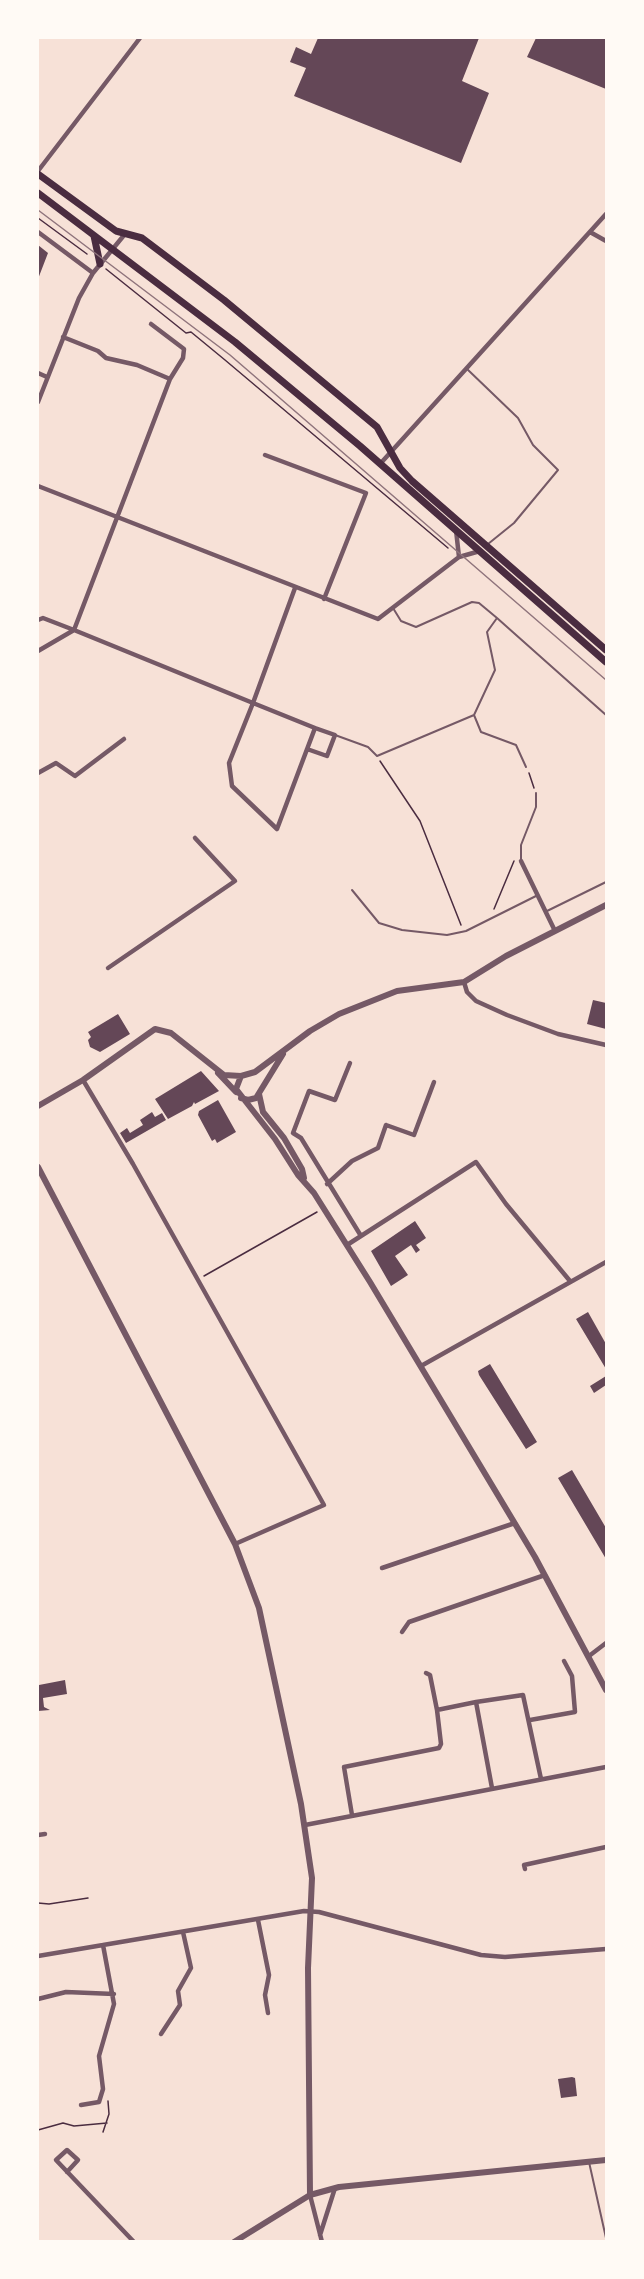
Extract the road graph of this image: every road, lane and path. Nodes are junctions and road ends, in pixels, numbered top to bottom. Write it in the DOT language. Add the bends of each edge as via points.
graph roads {
  1 [pos="140,38"];
  2 [pos="38,172"];
  3 [pos="38,193"];
  4 [pos="606,214"];
  5 [pos="38,218"];
  6 [pos="38,232"];
  7 [pos="590,232"];
  8 [pos="126,234"];
  9 [pos="94,236"];
  10 [pos="606,242"];
  11 [pos="113,250"];
  12 [pos="87,254"];
  13 [pos="103,267"];
  14 [pos="93,273"];
  15 [pos="151,324"];
  16 [pos="63,337"];
  17 [pos="466,368"];
  18 [pos="38,374"];
  19 [pos="47,377"];
  20 [pos="170,379"];
  21 [pos="38,402"];
  22 [pos="392,450"];
  23 [pos="265,455"];
  24 [pos="380,464"];
  25 [pos="38,486"];
  26 [pos="117,516"];
  27 [pos="456,530"];
  28 [pos="488,544"];
  29 [pos="448,548"];
  30 [pos="481,551"];
  31 [pos="459,557"];
  32 [pos="296,588"];
  33 [pos="324,599"];
  34 [pos="393,608"];
  35 [pos="496,618"];
  36 [pos="38,620"];
  37 [pos="74,630"];
  38 [pos="606,650"];
  39 [pos="38,651"];
  40 [pos="606,662"];
  41 [pos="253,703"];
  42 [pos="606,715"];
  43 [pos="474,716"];
  44 [pos="315,728"];
  45 [pos="335,735"];
  46 [pos="124,739"];
  47 [pos="307,748"];
  48 [pos="377,756"];
  49 [pos="526,766"];
  50 [pos="38,773"];
  51 [pos="536,793"];
  52 [pos="195,837"];
  53 [pos="521,861"];
  54 [pos="606,882"];
  55 [pos="352,890"];
  56 [pos="538,895"];
  57 [pos="606,905"];
  58 [pos="546,912"];
  59 [pos="493,914"];
  60 [pos="462,927"];
  61 [pos="555,931"];
  62 [pos="108,968"];
  63 [pos="464,982"];
  64 [pos="606,1045"];
  65 [pos="287,1049"];
  66 [pos="350,1063"];
  67 [pos="214,1068"];
  68 [pos="244,1075"];
  69 [pos="83,1080"];
  70 [pos="434,1082"];
  71 [pos="260,1091"];
  72 [pos="239,1096"];
  73 [pos="38,1106"];
  74 [pos="293,1133"];
  75 [pos="284,1138"];
  76 [pos="275,1139"];
  77 [pos="38,1167"];
  78 [pos="304,1178"];
  79 [pos="327,1184"];
  80 [pos="324,1208"];
  81 [pos="361,1236"];
  82 [pos="347,1245"];
  83 [pos="606,1262"];
  84 [pos="198,1280"];
  85 [pos="570,1281"];
  86 [pos="421,1366"];
  87 [pos="515,1523"];
  88 [pos="235,1544"];
  89 [pos="382,1568"];
  90 [pos="545,1575"];
  91 [pos="402,1632"];
  92 [pos="606,1643"];
  93 [pos="589,1656"];
  94 [pos="564,1661"];
  95 [pos="426,1673"];
  96 [pos="606,1690"];
  97 [pos="476,1702"];
  98 [pos="437,1710"];
  99 [pos="530,1720"];
  100 [pos="606,1767"];
  101 [pos="541,1779"];
  102 [pos="492,1788"];
  103 [pos="352,1815"];
  104 [pos="305,1825"];
  105 [pos="45,1834"];
  106 [pos="38,1835"];
  107 [pos="606,1847"];
  108 [pos="525,1869"];
  109 [pos="88,1898"];
  110 [pos="38,1903"];
  111 [pos="311,1911"];
  112 [pos="258,1920"];
  113 [pos="183,1932"];
  114 [pos="103,1945"];
  115 [pos="606,1949"];
  116 [pos="38,1956"];
  117 [pos="114,1994"];
  118 [pos="38,1999"];
  119 [pos="268,2013"];
  120 [pos="161,2034"];
  121 [pos="101,2097"];
  122 [pos="81,2105"];
  123 [pos="107,2123"];
  124 [pos="38,2130"];
  125 [pos="103,2132"];
  126 [pos="606,2160"];
  127 [pos="589,2162"];
  128 [pos="67,2172"];
  129 [pos="336,2188"];
  130 [pos="310,2195"];
  131 [pos="320,2235"];
  132 [pos="606,2238"];
  133 [pos="134,2241"];
  134 [pos="234,2241"];
  135 [pos="322,2241"];
  1 -- 2 [label="street"];
  2 -- 8 [label="main road" via="111,228"];
  3 -- 9 [label="main road"];
  4 -- 7 [label="street"];
  5 -- 12 [label="path"];
  6 -- 14 [label="street"];
  7 -- 10 [label="street"];
  7 -- 17 [label="street"];
  8 -- 11 [label="street"];
  8 -- 22 [label="main road" via="142,238 224,300 377,427"];
  9 -- 11 [label="main road"];
  9 -- 13 [label="main road"];
  11 -- 13 [label="street"];
  11 -- 24 [label="main road" via="235,342"];
  13 -- 14 [label="street"];
  13 -- 29 [label="path" via="186,333 191,332 210,347"];
  14 -- 16 [label="street"];
  15 -- 20 [label="street" via="183,349 183,358"];
  16 -- 19 [label="street"];
  16 -- 20 [label="street" via="106,358 137,365"];
  17 -- 22 [label="street"];
  17 -- 28 [label="lane" via="518,418 533,445 558,470 514,523"];
  18 -- 19 [label="street"];
  19 -- 21 [label="street"];
  20 -- 26 [label="street"];
  22 -- 24 [label="street"];
  22 -- 28 [label="main road" via="400,468 412,481"];
  23 -- 33 [label="street" via="366,493"];
  24 -- 27 [label="main road"];
  25 -- 26 [label="street"];
  26 -- 32 [label="street"];
  26 -- 37 [label="street"];
  27 -- 30 [label="main road"];
  27 -- 31 [label="street"];
  28 -- 30 [label="street"];
  28 -- 38 [label="main road"];
  30 -- 31 [label="street"];
  30 -- 40 [label="main road"];
  31 -- 34 [label="street"];
  32 -- 33 [label="street"];
  32 -- 41 [label="street"];
  33 -- 34 [label="street" via="378,619"];
  34 -- 35 [label="lane" via="401,621 416,627 472,602 480,603"];
  35 -- 42 [label="lane"];
  35 -- 43 [label="lane" via="487,632 495,670"];
  36 -- 37 [label="street" via="43,618"];
  37 -- 39 [label="street"];
  37 -- 41 [label="street"];
  41 -- 44 [label="street"];
  41 -- 47 [label="street" via="229,763 232,786 277,829"];
  43 -- 48 [label="lane"];
  43 -- 49 [label="lane" via="481,732 516,745"];
  44 -- 45 [label="street"];
  44 -- 47 [label="street"];
  45 -- 47 [label="street" via="327,756"];
  45 -- 48 [label="lane" via="368,747"];
  46 -- 50 [label="street" via="75,776 56,763"];
  48 -- 60 [label="path" via="420,821"];
  49 -- 51 [label="path"];
  51 -- 53 [label="lane" via="536,807 521,845"];
  52 -- 62 [label="street" via="235,881"];
  53 -- 56 [label="street"];
  53 -- 59 [label="path" via="513,862"];
  54 -- 58 [label="lane"];
  55 -- 56 [label="lane" via="379,923 447,935 466,931"];
  56 -- 58 [label="street"];
  57 -- 61 [label="street"];
  58 -- 61 [label="street"];
  61 -- 63 [label="street"];
  63 -- 64 [label="street" via="476,1001 507,1015 558,1034"];
  63 -- 65 [label="street" via="397,992 368,1001 310,1031"];
  65 -- 68 [label="street" via="255,1072"];
  65 -- 71 [label="street"];
  66 -- 74 [label="street" via="335,1100 309,1091"];
  67 -- 68 [label="street" via="224,1075"];
  67 -- 69 [label="street" via="171,1033 155,1029"];
  67 -- 72 [label="street"];
  68 -- 71 [label="street" via="259,1079"];
  68 -- 72 [label="street" via="236,1084"];
  69 -- 73 [label="street"];
  69 -- 84 [label="street"];
  70 -- 79 [label="street" via="414,1134 386,1125 378,1148 352,1161"];
  71 -- 72 [label="street" via="248,1100"];
  71 -- 75 [label="street" via="263,1112"];
  72 -- 76 [label="street"];
  74 -- 75 [label="street"];
  74 -- 79 [label="street" via="300,1138"];
  75 -- 76 [label="street"];
  75 -- 78 [label="street"];
  76 -- 78 [label="street" via="297,1175"];
  77 -- 88 [label="street"];
  78 -- 80 [label="street"];
  79 -- 81 [label="street"];
  80 -- 82 [label="street"];
  80 -- 84 [label="path"];
  81 -- 82 [label="street"];
  81 -- 85 [label="street" via="476,1162"];
  82 -- 86 [label="street"];
  83 -- 85 [label="street"];
  84 -- 88 [label="street" via="324,1506"];
  85 -- 86 [label="street"];
  86 -- 87 [label="street"];
  87 -- 89 [label="street"];
  87 -- 90 [label="street"];
  88 -- 104 [label="street" via="265,1631"];
  90 -- 91 [label="street" via="410,1622"];
  90 -- 93 [label="street"];
  92 -- 93 [label="street"];
  93 -- 96 [label="street"];
  94 -- 99 [label="street" via="572,1676 575,1712"];
  95 -- 98 [label="street" via="430,1675"];
  97 -- 98 [label="street"];
  97 -- 99 [label="street" via="520,1694"];
  97 -- 102 [label="street"];
  98 -- 103 [label="street" via="439,1748 344,1767"];
  99 -- 101 [label="street"];
  100 -- 101 [label="street"];
  101 -- 102 [label="street"];
  102 -- 103 [label="street"];
  103 -- 104 [label="street"];
  104 -- 111 [label="street" via="312,1878"];
  105 -- 106 [label="street"];
  107 -- 108 [label="street" via="524,1865"];
  109 -- 110 [label="path"];
  111 -- 112 [label="street"];
  111 -- 115 [label="street" via="481,1955 505,1957"];
  111 -- 130 [label="street"];
  112 -- 113 [label="street"];
  112 -- 119 [label="street" via="269,1975 265,1995"];
  113 -- 114 [label="street"];
  113 -- 120 [label="street" via="190,1968 178,1991 180,2005"];
  114 -- 116 [label="street"];
  114 -- 117 [label="street"];
  117 -- 118 [label="street" via="66,1992"];
  117 -- 121 [label="street" via="99,2056"];
  121 -- 122 [label="street" via="99,2102"];
  121 -- 123 [label="path" via="108,2104"];
  123 -- 124 [label="path" via="63,2123"];
  123 -- 125 [label="path"];
  126 -- 127 [label="street"];
  127 -- 129 [label="street"];
  127 -- 132 [label="lane"];
  128 -- 128 [label="street" via="56,2160 67,2150 78,2160"];
  128 -- 133 [label="street"];
  129 -- 130 [label="street"];
  129 -- 131 [label="street"];
  130 -- 131 [label="street"];
  130 -- 134 [label="street"];
  131 -- 135 [label="street"];
}
